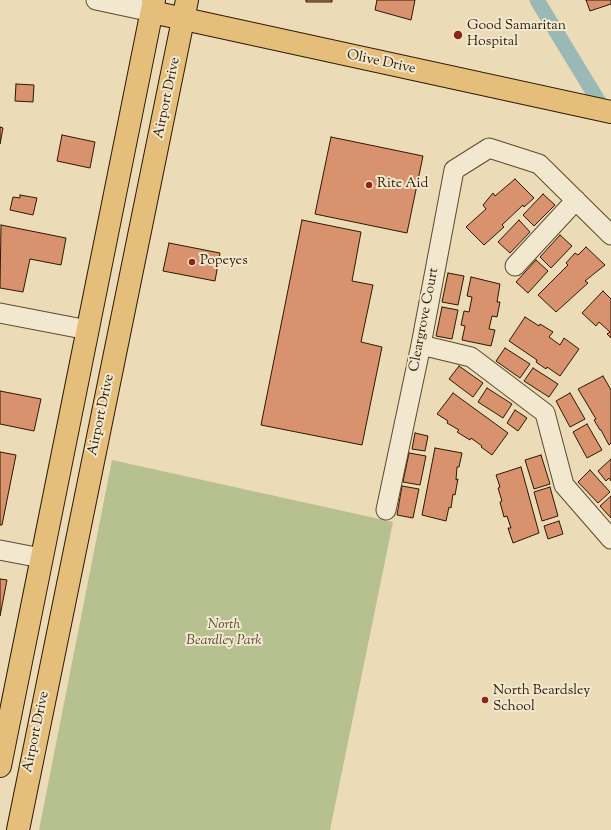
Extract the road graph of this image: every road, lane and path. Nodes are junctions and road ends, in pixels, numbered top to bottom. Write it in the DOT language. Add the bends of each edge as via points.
graph roads {
  1 [pos="96,0"];
  2 [pos="153,6"];
  3 [pos="185,9"];
  4 [pos="611,112"];
  5 [pos="576,200"];
  6 [pos="611,236"];
  7 [pos="515,266"];
  8 [pos="0,313"];
  9 [pos="88,330"];
  10 [pos="421,345"];
  11 [pos="386,510"];
  12 [pos="611,539"];
  13 [pos="0,550"];
  14 [pos="41,558"];
  15 [pos="0,766"];
  16 [pos="18,830"];
  1 -- 2 [label="street"];
  2 -- 3 [label="main road, Olive Drive"];
  2 -- 9 [label="main road, Airport Drive"];
  3 -- 4 [label="main road, Olive Drive" via="548,99"];
  3 -- 16 [label="main road, Airport Drive"];
  5 -- 6 [label="street"];
  5 -- 7 [label="street"];
  5 -- 10 [label="street, Cleargrove Court" via="539,164 489,148 454,170"];
  8 -- 9 [label="street"];
  9 -- 14 [label="main road, Airport Drive"];
  10 -- 11 [label="street, Cleargrove Court"];
  10 -- 12 [label="street" via="471,358 545,413 564,485"];
  13 -- 14 [label="street"];
  14 -- 15 [label="main road, Airport Drive"];
}
